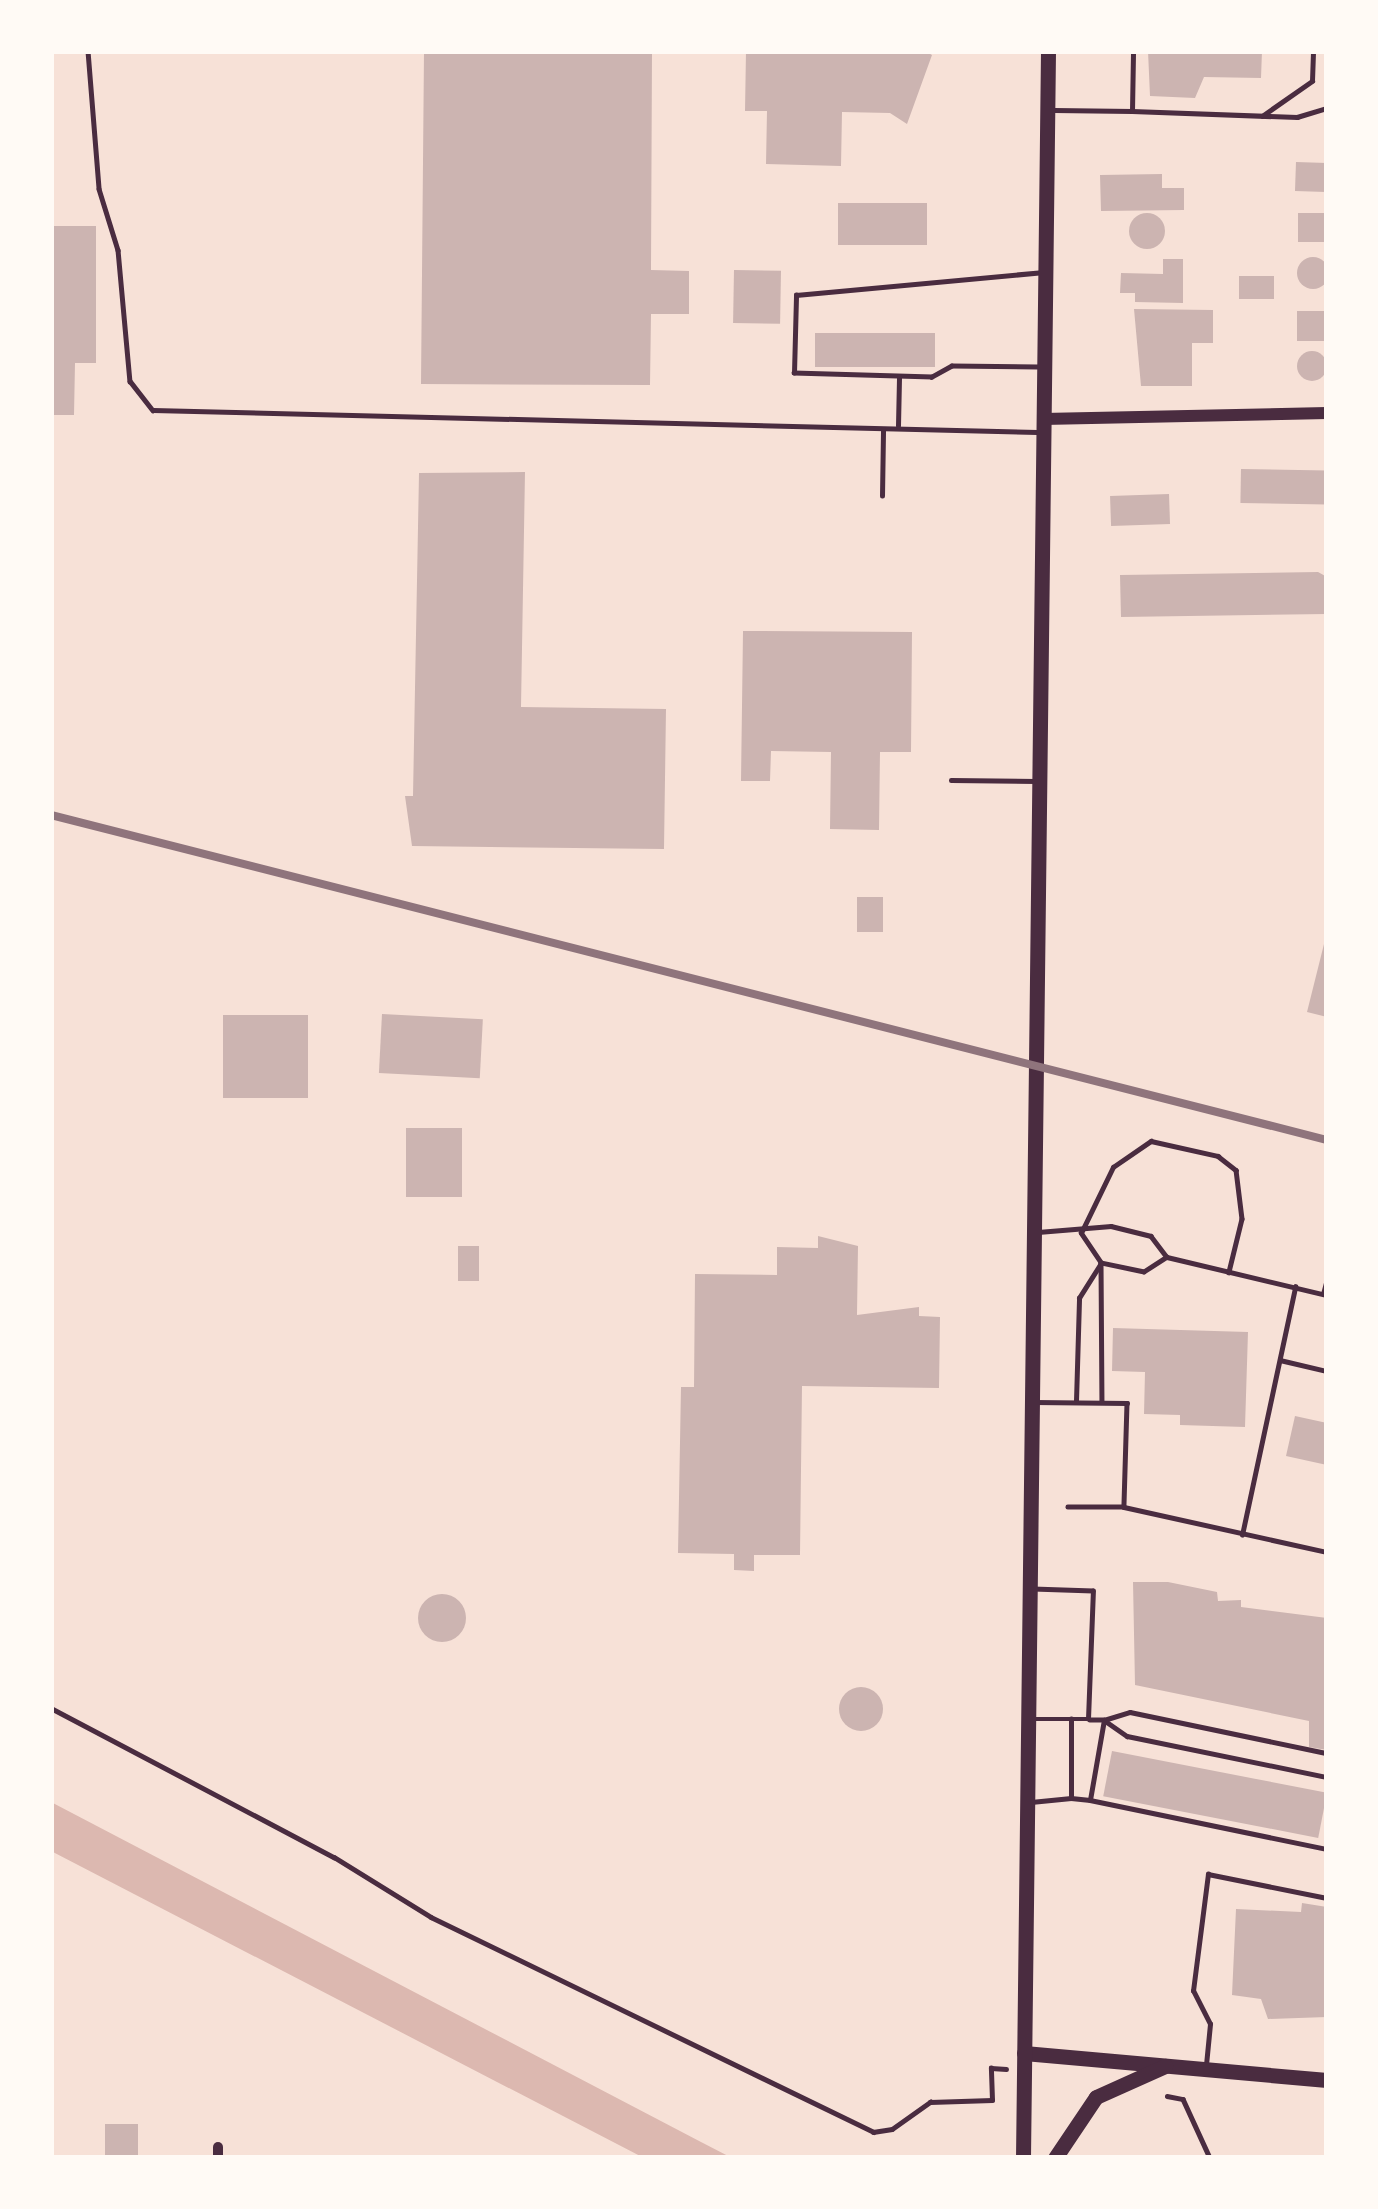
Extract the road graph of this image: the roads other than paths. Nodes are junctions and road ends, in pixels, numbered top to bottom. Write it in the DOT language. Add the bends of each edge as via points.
graph roads {
  1 [pos="88,51"];
  2 [pos="1048,51"];
  3 [pos="1133,51"];
  4 [pos="1313,51"];
  5 [pos="1327,108"];
  6 [pos="1047,110"];
  7 [pos="1132,111"];
  8 [pos="1262,116"];
  9 [pos="1045,272"];
  10 [pos="1044,368"];
  11 [pos="899,377"];
  12 [pos="1327,413"];
  13 [pos="1043,426"];
  14 [pos="883,427"];
  15 [pos="898,428"];
  16 [pos="882,496"];
  17 [pos="952,780"];
  18 [pos="1036,782"];
  19 [pos="1030,1232"];
  20 [pos="1081,1233"];
  21 [pos="1166,1257"];
  22 [pos="1101,1263"];
  23 [pos="1229,1272"];
  24 [pos="1327,1279"];
  25 [pos="1294,1287"];
  26 [pos="1325,1295"];
  27 [pos="1279,1360"];
  28 [pos="1327,1371"];
  29 [pos="1028,1402"];
  30 [pos="1076,1402"];
  31 [pos="1102,1402"];
  32 [pos="1068,1507"];
  33 [pos="1124,1507"];
  34 [pos="1242,1535"];
  35 [pos="1327,1552"];
  36 [pos="1027,1589"];
  37 [pos="1026,1719"];
  38 [pos="1071,1719"];
  39 [pos="1088,1719"];
  40 [pos="1104,1720"];
  41 [pos="1327,1753"];
  42 [pos="1327,1777"];
  43 [pos="1070,1798"];
  44 [pos="1090,1800"];
  45 [pos="1025,1803"];
  46 [pos="1327,1850"];
  47 [pos="1327,1898"];
  48 [pos="1023,2061"];
  49 [pos="1174,2064"];
  50 [pos="1205,2067"];
  51 [pos="1327,2080"];
  52 [pos="1023,2158"];
  53 [pos="1055,2158"];
  1 -- 14 [label="lane" via="99,189 118,250 130,381 153,410"];
  2 -- 6 [label="main road"];
  3 -- 7 [label="lane"];
  4 -- 8 [label="lane" via="1312,81"];
  5 -- 8 [label="lane"];
  6 -- 7 [label="lane"];
  6 -- 9 [label="main road"];
  7 -- 8 [label="lane"];
  9 -- 10 [label="main road"];
  9 -- 11 [label="lane" via="796,295 794,373"];
  10 -- 11 [label="lane" via="952,366 932,377"];
  10 -- 13 [label="main road"];
  11 -- 15 [label="lane"];
  12 -- 13 [label="street"];
  13 -- 15 [label="lane"];
  13 -- 18 [label="main road"];
  14 -- 15 [label="lane"];
  14 -- 16 [label="lane"];
  17 -- 18 [label="lane"];
  18 -- 19 [label="main road"];
  19 -- 20 [label="lane"];
  19 -- 29 [label="main road"];
  20 -- 21 [label="lane" via="1111,1226 1151,1236"];
  20 -- 22 [label="lane"];
  20 -- 23 [label="lane" via="1127,1150 1151,1142 1218,1156 1236,1170 1243,1192"];
  21 -- 22 [label="lane" via="1144,1272"];
  21 -- 23 [label="lane"];
  22 -- 30 [label="lane" via="1079,1298"];
  22 -- 31 [label="lane"];
  23 -- 25 [label="lane"];
  24 -- 26 [label="lane"];
  25 -- 26 [label="lane"];
  25 -- 27 [label="lane"];
  27 -- 28 [label="lane"];
  27 -- 34 [label="lane"];
  29 -- 30 [label="lane"];
  29 -- 36 [label="main road"];
  30 -- 31 [label="lane"];
  31 -- 33 [label="lane" via="1127,1403"];
  32 -- 33 [label="lane"];
  33 -- 34 [label="lane"];
  34 -- 35 [label="lane"];
  36 -- 37 [label="main road"];
  36 -- 39 [label="lane" via="1093,1591"];
  37 -- 38 [label="lane"];
  37 -- 45 [label="main road"];
  38 -- 39 [label="lane"];
  38 -- 43 [label="lane"];
  39 -- 40 [label="lane"];
  40 -- 41 [label="lane" via="1130,1712"];
  40 -- 42 [label="lane" via="1127,1736"];
  40 -- 44 [label="lane"];
  43 -- 44 [label="lane"];
  43 -- 45 [label="lane"];
  44 -- 46 [label="lane"];
  45 -- 48 [label="main road"];
  47 -- 50 [label="lane" via="1208,1874 1193,1991 1210,2024"];
  48 -- 49 [label="main road"];
  48 -- 52 [label="main road"];
  49 -- 50 [label="main road"];
  49 -- 53 [label="main road" via="1096,2097"];
  50 -- 51 [label="main road"];
}
